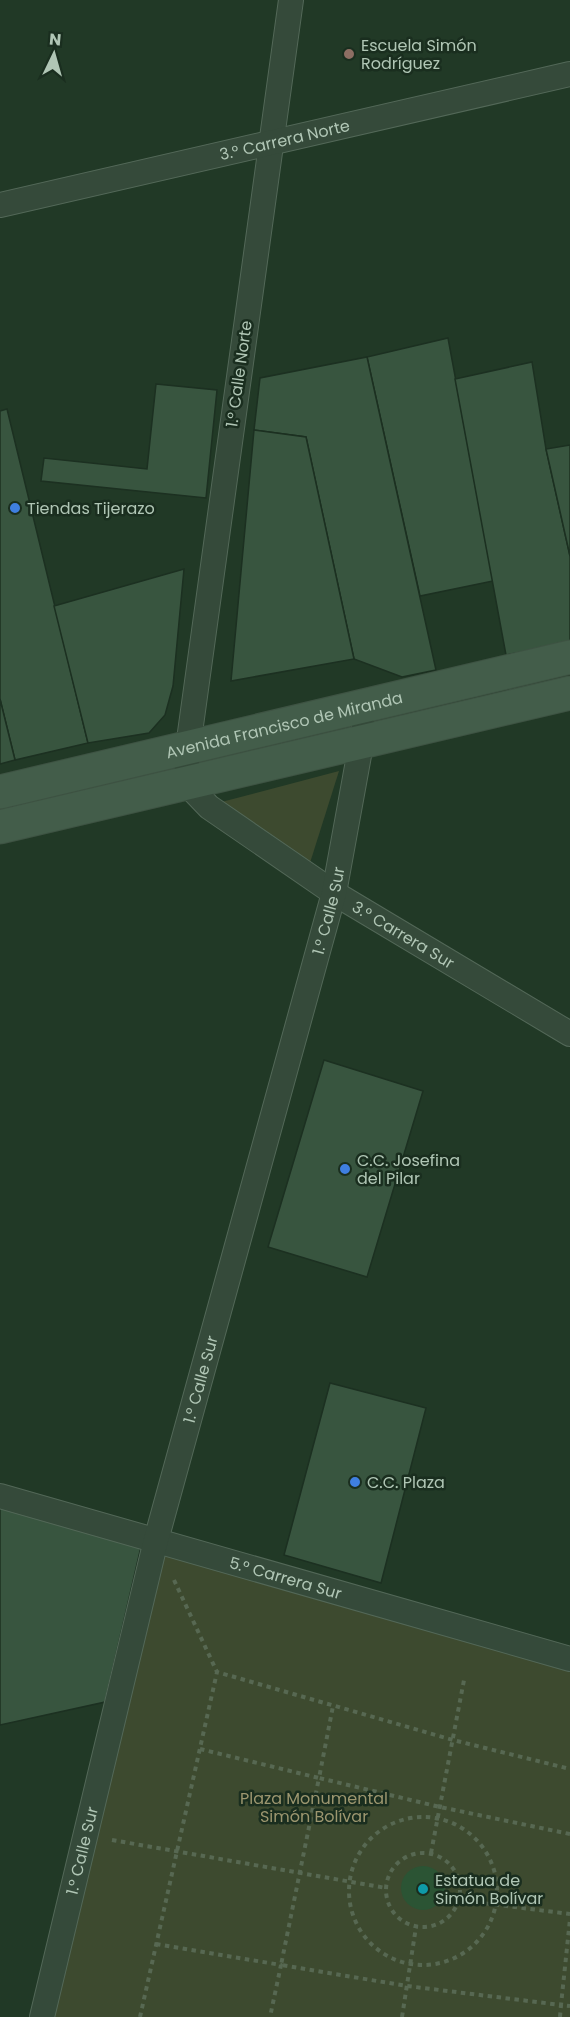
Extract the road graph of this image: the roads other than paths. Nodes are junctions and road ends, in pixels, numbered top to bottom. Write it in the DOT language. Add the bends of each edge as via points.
graph roads {
  1 [pos="291,0"];
  2 [pos="569,77"];
  3 [pos="270,142"];
  4 [pos="0,205"];
  5 [pos="570,657"];
  6 [pos="570,693"];
  7 [pos="369,705"];
  8 [pos="361,742"];
  9 [pos="188,747"];
  10 [pos="186,783"];
  11 [pos="0,792"];
  12 [pos="0,827"];
  13 [pos="334,893"];
  14 [pos="570,1034"];
  15 [pos="0,1496"];
  16 [pos="156,1540"];
  17 [pos="570,1659"];
  18 [pos="42,2017"];
  1 -- 3 [label="street, 1.° Calle Norte"];
  2 -- 3 [label="street, 3.° Carrera Norte"];
  3 -- 4 [label="street, 3.° Carrera Norte"];
  3 -- 9 [label="street, 1.° Calle Norte"];
  5 -- 7 [label="street, Avenida Francisco de Miranda"];
  6 -- 8 [label="street"];
  7 -- 8 [label="street, 1.° Calle Sur"];
  7 -- 9 [label="street, Avenida Francisco de Miranda"];
  8 -- 10 [label="street"];
  8 -- 13 [label="street, 1.° Calle Sur"];
  9 -- 10 [label="street, 1.° Calle Norte"];
  9 -- 11 [label="street, Avenida Francisco de Miranda"];
  10 -- 12 [label="street"];
  10 -- 13 [label="street, 3.° Carrera Sur" via="209,807"];
  13 -- 14 [label="street, 3.° Carrera Sur"];
  13 -- 16 [label="street, 1.° Calle Sur"];
  15 -- 16 [label="street, 5.° Carrera Sur"];
  16 -- 17 [label="street, 5.° Carrera Sur"];
  16 -- 18 [label="street, 1.° Calle Sur"];
}
